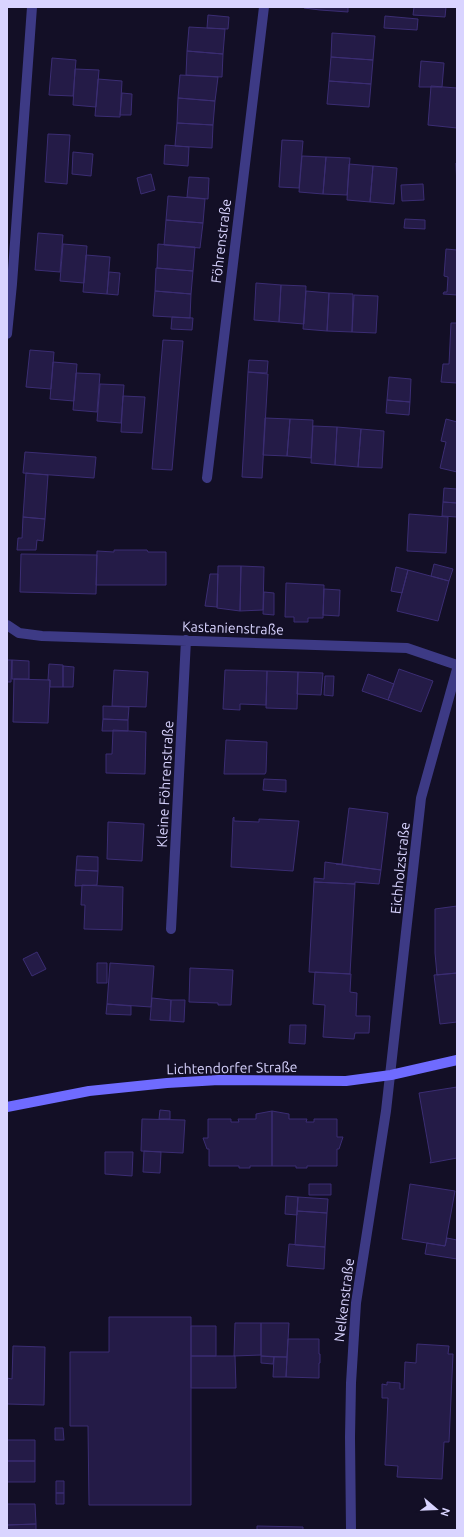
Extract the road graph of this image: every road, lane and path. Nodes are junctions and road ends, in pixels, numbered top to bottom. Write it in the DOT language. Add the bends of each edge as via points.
graph roads {
  1 [pos="32,7"];
  2 [pos="264,7"];
  3 [pos="7,334"];
  4 [pos="207,478"];
  5 [pos="7,625"];
  6 [pos="186,640"];
  7 [pos="457,665"];
  8 [pos="457,669"];
  9 [pos="171,929"];
  10 [pos="457,1060"];
  11 [pos="391,1075"];
  12 [pos="7,1107"];
  13 [pos="351,1530"];
  1 -- 3 [label="street"];
  2 -- 4 [label="street, Föhrenstraße"];
  5 -- 6 [label="street, Kastanienstraße" via="19,633 42,636"];
  6 -- 7 [label="street, Kastanienstraße" via="406,648"];
  6 -- 9 [label="street, Kleine Föhrenstraße"];
  8 -- 11 [label="street, Eichholzstraße" via="421,798"];
  10 -- 11 [label="main road, Lichtendorfer Straße"];
  11 -- 12 [label="main road, Lichtendorfer Straße" via="346,1080 219,1080 167,1083 89,1091"];
  11 -- 13 [label="street, Nelkenstraße" via="356,1303 350,1383"];
}
